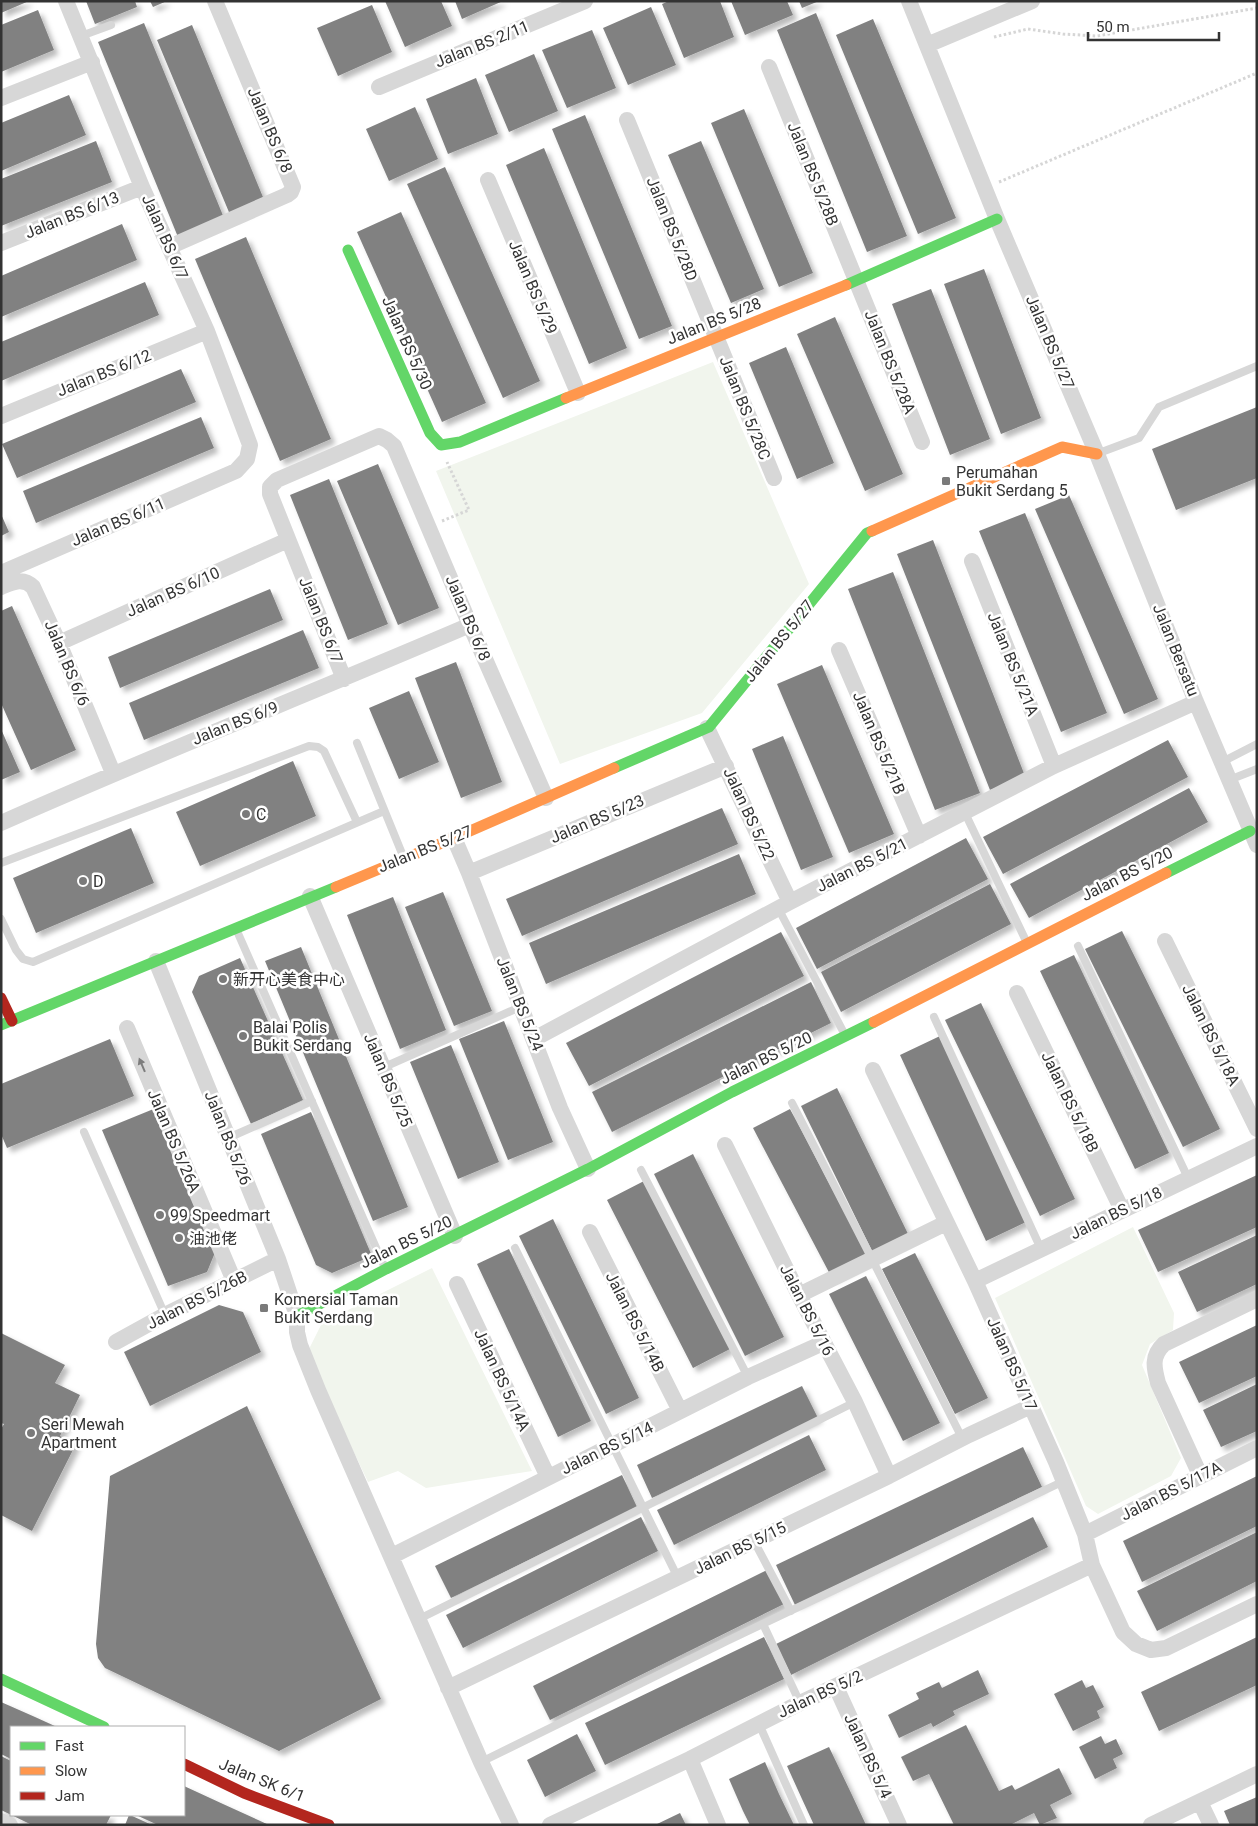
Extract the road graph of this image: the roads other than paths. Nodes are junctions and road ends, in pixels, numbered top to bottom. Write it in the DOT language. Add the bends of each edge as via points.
graph roads {
  1 [pos="66,1"];
  2 [pos="215,1"];
  3 [pos="585,1"];
  4 [pos="909,1"];
  5 [pos="1032,1"];
  6 [pos="111,24"];
  7 [pos="81,36"];
  8 [pos="927,45"];
  9 [pos="92,62"];
  10 [pos="769,67"];
  11 [pos="379,87"];
  12 [pos="1,98"];
  13 [pos="627,120"];
  14 [pos="488,180"];
  15 [pos="142,187"];
  16 [pos="997,219"];
  17 [pos="1,243"];
  18 [pos="169,247"];
  19 [pos="348,250"];
  20 [pos="857,281"];
  21 [pos="206,331"];
  22 [pos="717,338"];
  23 [pos="1257,366"];
  24 [pos="578,393"];
  25 [pos="1,416"];
  26 [pos="388,440"];
  27 [pos="922,442"];
  28 [pos="441,445"];
  29 [pos="1097,454"];
  30 [pos="236,471"];
  31 [pos="774,478"];
  32 [pos="288,540"];
  33 [pos="972,561"];
  34 [pos="1,573"];
  35 [pos="1,587"];
  36 [pos="470,625"];
  37 [pos="59,643"];
  38 [pos="839,650"];
  39 [pos="344,679"];
  40 [pos="1196,702"];
  41 [pos="707,728"];
  42 [pos="357,743"];
  43 [pos="1257,744"];
  44 [pos="1222,762"];
  45 [pos="726,766"];
  46 [pos="1054,766"];
  47 [pos="1257,769"];
  48 [pos="113,773"];
  49 [pos="1229,780"];
  50 [pos="546,798"];
  51 [pos="384,811"];
  52 [pos="964,813"];
  53 [pos="357,822"];
  54 [pos="1,823"];
  55 [pos="919,836"];
  56 [pos="454,838"];
  57 [pos="1254,838"];
  58 [pos="403,858"];
  59 [pos="1,864"];
  60 [pos="469,872"];
  61 [pos="310,896"];
  62 [pos="784,905"];
  63 [pos="1,918"];
  64 [pos="235,927"];
  65 [pos="1165,941"];
  66 [pos="1027,943"];
  67 [pos="1078,946"];
  68 [pos="156,961"];
  69 [pos="1017,993"];
  70 [pos="1,998"];
  71 [pos="520,1007"];
  72 [pos="934,1017"];
  73 [pos="7,1023"];
  74 [pos="127,1028"];
  75 [pos="846,1037"];
  76 [pos="534,1039"];
  77 [pos="382,1068"];
  78 [pos="873,1070"];
  79 [pos="312,1101"];
  80 [pos="792,1103"];
  81 [pos="1257,1129"];
  82 [pos="84,1132"];
  83 [pos="228,1138"];
  84 [pos="725,1145"];
  85 [pos="1257,1146"];
  86 [pos="588,1169"];
  87 [pos="641,1170"];
  88 [pos="1188,1178"];
  89 [pos="1122,1210"];
  90 [pos="946,1223"];
  91 [pos="590,1232"];
  92 [pos="455,1236"];
  93 [pos="515,1248"];
  94 [pos="1041,1249"];
  95 [pos="278,1259"];
  96 [pos="872,1259"];
  97 [pos="386,1269"];
  98 [pos="234,1281"];
  99 [pos="975,1281"];
  100 [pos="457,1284"];
  101 [pos="799,1295"];
  102 [pos="1257,1299"];
  103 [pos="166,1315"];
  104 [pos="297,1316"];
  105 [pos="116,1342"];
  106 [pos="823,1343"];
  107 [pos="748,1378"];
  108 [pos="855,1402"];
  109 [pos="1031,1406"];
  110 [pos="680,1411"];
  111 [pos="962,1438"];
  112 [pos="612,1445"];
  113 [pos="1257,1448"];
  114 [pos="1200,1475"];
  115 [pos="889,1476"];
  116 [pos="548,1477"];
  117 [pos="1064,1481"];
  118 [pos="643,1507"];
  119 [pos="1085,1534"];
  120 [pos="754,1540"];
  121 [pos="392,1556"];
  122 [pos="1092,1564"];
  123 [pos="678,1578"];
  124 [pos="1257,1604"];
  125 [pos="791,1611"];
  126 [pos="419,1619"];
  127 [pos="762,1624"];
  128 [pos="1,1679"];
  129 [pos="836,1687"];
  130 [pos="448,1688"];
  131 [pos="800,1703"];
  132 [pos="759,1724"];
  133 [pos="102,1726"];
  134 [pos="690,1759"];
  135 [pos="481,1762"];
  136 [pos="185,1764"];
  137 [pos="1257,1774"];
  138 [pos="1200,1802"];
  139 [pos="1,1821"];
  140 [pos="10,1825"];
  141 [pos="329,1825"];
  142 [pos="511,1825"];
  143 [pos="550,1825"];
  144 [pos="718,1825"];
  145 [pos="804,1825"];
  146 [pos="900,1825"];
  147 [pos="1151,1825"];
  148 [pos="1211,1825"];
  1 -- 7 [label="street, Jalan BS 6/7"];
  2 -- 18 [label="street, Jalan BS 6/8" via="293,187 287,195 259,209"];
  3 -- 11 [label="street, Jalan BS 2/11"];
  4 -- 8 [label="street, Jalan BS 5/27"];
  5 -- 8 [label="street"];
  6 -- 7 [label="lane"];
  7 -- 9 [label="street, Jalan BS 6/7"];
  8 -- 16 [label="street, Jalan BS 5/27"];
  9 -- 12 [label="street"];
  9 -- 15 [label="street, Jalan BS 6/7"];
  10 -- 20 [label="street, Jalan BS 5/28B"];
  13 -- 22 [label="street, Jalan BS 5/28D"];
  14 -- 24 [label="street, Jalan BS 5/29"];
  15 -- 17 [label="street, Jalan BS 6/13"];
  15 -- 18 [label="street, Jalan BS 6/7"];
  16 -- 20 [label="street, Jalan BS 5/28"];
  16 -- 29 [label="street, Jalan BS 5/27"];
  18 -- 21 [label="street, Jalan BS 6/7"];
  19 -- 28 [label="street, Jalan BS 5/30" via="430,434"];
  20 -- 22 [label="street, Jalan BS 5/28"];
  20 -- 27 [label="street, Jalan BS 5/28A"];
  21 -- 25 [label="street, Jalan BS 6/12"];
  21 -- 30 [label="street, Jalan BS 6/7" via="250,445 247,459"];
  22 -- 24 [label="street, Jalan BS 5/28"];
  22 -- 31 [label="street, Jalan BS 5/28C"];
  23 -- 29 [label="lane" via="1159,407 1140,438"];
  24 -- 28 [label="street, Jalan BS 5/28" via="460,442"];
  26 -- 32 [label="street, Jalan BS 6/7" via="379,436 277,480 270,487"];
  26 -- 36 [label="street, Jalan BS 6/8" via="394,446"];
  29 -- 40 [label="street, Jalan Bersatu"];
  29 -- 41 [label="street, Jalan BS 5/27" via="1062,447 867,533"];
  30 -- 34 [label="street, Jalan BS 6/11"];
  32 -- 37 [label="street, Jalan BS 6/10"];
  32 -- 39 [label="street, Jalan BS 6/7"];
  33 -- 46 [label="street, Jalan BS 5/21A"];
  35 -- 37 [label="street, Jalan BS 6/6" via="20,580 28,582 37,594"];
  36 -- 39 [label="street, Jalan BS 6/9"];
  36 -- 50 [label="street, Jalan BS 6/8"];
  37 -- 48 [label="street, Jalan BS 6/6"];
  38 -- 55 [label="street, Jalan BS 5/21B"];
  39 -- 48 [label="street, Jalan BS 6/9"];
  40 -- 44 [label="street, Jalan Bersatu"];
  40 -- 46 [label="street, Jalan BS 5/21"];
  41 -- 45 [label="street, Jalan BS 5/22"];
  41 -- 50 [label="street, Jalan BS 5/27"];
  42 -- 51 [label="lane"];
  43 -- 44 [label="lane"];
  44 -- 49 [label="street, Jalan Bersatu"];
  45 -- 60 [label="street, Jalan BS 5/23"];
  45 -- 62 [label="street, Jalan BS 5/22"];
  46 -- 52 [label="street, Jalan BS 5/21"];
  47 -- 49 [label="lane"];
  48 -- 54 [label="street, Jalan BS 6/9"];
  49 -- 57 [label="street, Jalan Bersatu"];
  50 -- 56 [label="street, Jalan BS 5/27"];
  51 -- 53 [label="lane"];
  51 -- 58 [label="lane"];
  52 -- 55 [label="street, Jalan BS 5/21"];
  52 -- 66 [label="lane"];
  53 -- 59 [label="lane" via="324,751 309,746"];
  53 -- 63 [label="lane" via="33,962 23,959 16,950"];
  55 -- 62 [label="street, Jalan BS 5/21"];
  56 -- 58 [label="street, Jalan BS 5/27"];
  56 -- 60 [label="street, Jalan BS 5/24"];
  57 -- 66 [label="street, Jalan BS 5/20"];
  58 -- 61 [label="street, Jalan BS 5/27"];
  60 -- 71 [label="street, Jalan BS 5/24"];
  61 -- 64 [label="street, Jalan BS 5/27"];
  61 -- 77 [label="street, Jalan BS 5/25"];
  62 -- 75 [label="lane"];
  62 -- 76 [label="street, Jalan BS 5/21"];
  64 -- 68 [label="street, Jalan BS 5/27"];
  64 -- 79 [label="lane"];
  65 -- 81 [label="street, Jalan BS 5/18A"];
  66 -- 75 [label="street, Jalan BS 5/20"];
  67 -- 88 [label="lane"];
  68 -- 73 [label="street, Jalan BS 5/27"];
  68 -- 83 [label="street, Jalan BS 5/26"];
  69 -- 89 [label="street, Jalan BS 5/18B"];
  70 -- 73 [label="street"];
  71 -- 76 [label="street, Jalan BS 5/24"];
  71 -- 77 [label="lane"];
  72 -- 94 [label="lane"];
  98 -- 74 [label="street, Jalan BS 5/26A, one-way"];
  75 -- 86 [label="street, Jalan BS 5/20" via="732,1092"];
  76 -- 86 [label="street, Jalan BS 5/24"];
  77 -- 92 [label="street, Jalan BS 5/25"];
  78 -- 90 [label="street, Jalan BS 5/17"];
  79 -- 83 [label="lane"];
  79 -- 97 [label="lane"];
  80 -- 96 [label="lane"];
  82 -- 103 [label="lane"];
  83 -- 95 [label="street, Jalan BS 5/26"];
  84 -- 101 [label="street, Jalan BS 5/16"];
  85 -- 88 [label="street, Jalan BS 5/18"];
  86 -- 92 [label="street, Jalan BS 5/20"];
  87 -- 107 [label="lane"];
  88 -- 89 [label="street, Jalan BS 5/18"];
  89 -- 94 [label="street, Jalan BS 5/18"];
  90 -- 96 [label="street"];
  90 -- 99 [label="street, Jalan BS 5/17"];
  91 -- 110 [label="street, Jalan BS 5/14B"];
  92 -- 97 [label="street, Jalan BS 5/20"];
  93 -- 112 [label="lane"];
  94 -- 99 [label="street, Jalan BS 5/18"];
  95 -- 98 [label="street, Jalan BS 5/26B"];
  95 -- 104 [label="street, Jalan BS 5/26"];
  96 -- 101 [label="street"];
  96 -- 111 [label="lane"];
  97 -- 104 [label="street, Jalan BS 5/20"];
  98 -- 103 [label="street, Jalan BS 5/26B"];
  99 -- 109 [label="street, Jalan BS 5/17"];
  100 -- 116 [label="street, Jalan BS 5/14A"];
  101 -- 106 [label="street, Jalan BS 5/16"];
  102 -- 114 [label="street" via="1164,1344 1155,1355 1154,1368 1163,1397"];
  103 -- 105 [label="street, Jalan BS 5/26B"];
  104 -- 121 [label="street, Jalan BS 5/26" via="300,1345"];
  106 -- 107 [label="street, Jalan BS 5/14"];
  106 -- 108 [label="street, Jalan BS 5/16"];
  107 -- 110 [label="street, Jalan BS 5/14"];
  108 -- 115 [label="street, Jalan BS 5/16"];
  108 -- 118 [label="lane"];
  109 -- 111 [label="street, Jalan BS 5/15"];
  109 -- 117 [label="street, Jalan BS 5/17"];
  110 -- 112 [label="street, Jalan BS 5/14"];
  111 -- 115 [label="street, Jalan BS 5/15"];
  112 -- 116 [label="street, Jalan BS 5/14"];
  112 -- 118 [label="lane"];
  113 -- 114 [label="street, Jalan BS 5/17A"];
  114 -- 119 [label="street, Jalan BS 5/17A"];
  115 -- 120 [label="street, Jalan BS 5/15"];
  116 -- 121 [label="street, Jalan BS 5/14"];
  117 -- 119 [label="street, Jalan BS 5/17"];
  117 -- 125 [label="lane"];
  118 -- 123 [label="lane"];
  118 -- 126 [label="lane"];
  119 -- 122 [label="street, Jalan BS 5/17"];
  120 -- 123 [label="street, Jalan BS 5/15"];
  120 -- 125 [label="lane"];
  121 -- 126 [label="street, Jalan BS 5/26"];
  122 -- 124 [label="street, Jalan BS 5/17" via="1123,1632 1136,1644 1151,1650 1174,1645"];
  122 -- 129 [label="street, Jalan BS 5/2"];
  123 -- 130 [label="street, Jalan BS 5/15"];
  125 -- 127 [label="lane"];
  126 -- 130 [label="street, Jalan BS 5/26"];
  127 -- 131 [label="lane"];
  127 -- 135 [label="lane"];
  128 -- 133 [label="street"];
  129 -- 131 [label="street, Jalan BS 5/2"];
  129 -- 146 [label="street, Jalan BS 5/4"];
  130 -- 135 [label="street, Jalan BS 5/26"];
  131 -- 132 [label="street, Jalan BS 5/2"];
  132 -- 134 [label="street, Jalan BS 5/2"];
  132 -- 145 [label="lane"];
  134 -- 143 [label="street, Jalan BS 5/2"];
  134 -- 144 [label="street"];
  135 -- 142 [label="street, Jalan BS 5/26"];
  136 -- 141 [label="street, Jalan SK 6/1" via="244,1792"];
  137 -- 138 [label="street"];
  138 -- 147 [label="street"];
  138 -- 148 [label="street"];
  139 -- 140 [label="street"];
}
